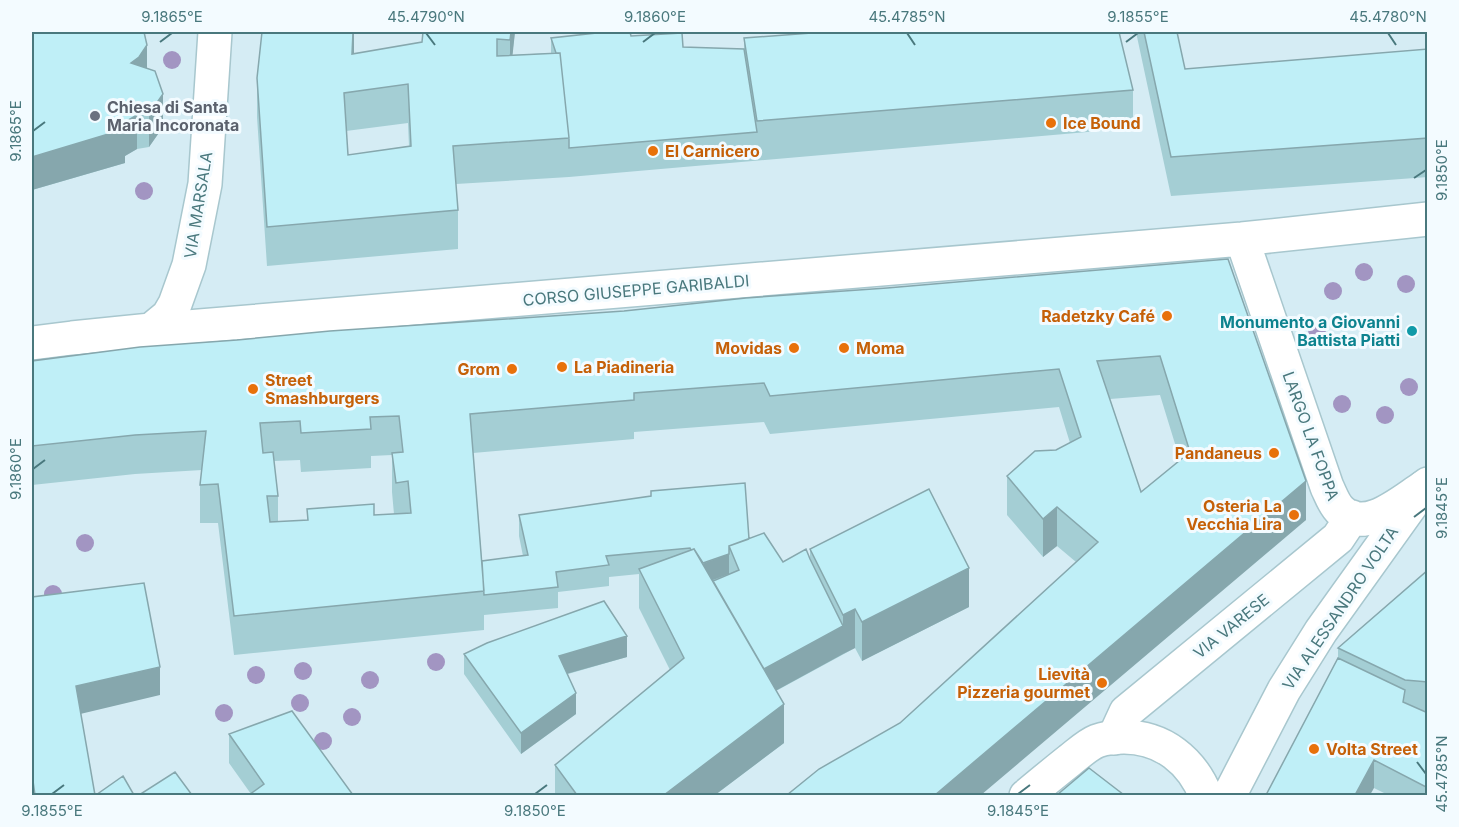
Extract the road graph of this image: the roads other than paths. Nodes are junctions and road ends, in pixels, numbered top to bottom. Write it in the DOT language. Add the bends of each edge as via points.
graph roads {
  1 [pos="215,32"];
  2 [pos="1428,219"];
  3 [pos="1242,239"];
  4 [pos="151,330"];
  5 [pos="32,343"];
  6 [pos="1426,485"];
  7 [pos="1352,517"];
  8 [pos="1114,738"];
  9 [pos="1026,795"];
  10 [pos="1206,795"];
  11 [pos="1228,795"];
  1 -- 4 [label="street, VIA MARSALA" via="205,184 189,265 168,316"];
  2 -- 3 [label="street"];
  3 -- 4 [label="street, CORSO GIUSEPPE GARIBALDI"];
  3 -- 7 [label="street, LARGO LA FOPPA" via="1327,487 1340,510"];
  4 -- 5 [label="street, CORSO GIUSEPPE GARIBALDI"];
  6 -- 7 [label="street, LARGO LA FOPPA" via="1376,516"];
  6 -- 11 [label="street, VIA ALESSANDRO VOLTA" via="1320,631"];
  7 -- 8 [label="street, VIA VARESE" via="1338,538 1126,712"];
  8 -- 9 [label="street" via="1096,742"];
  8 -- 10 [label="street" via="1148,740 1177,754 1190,766"];
}
